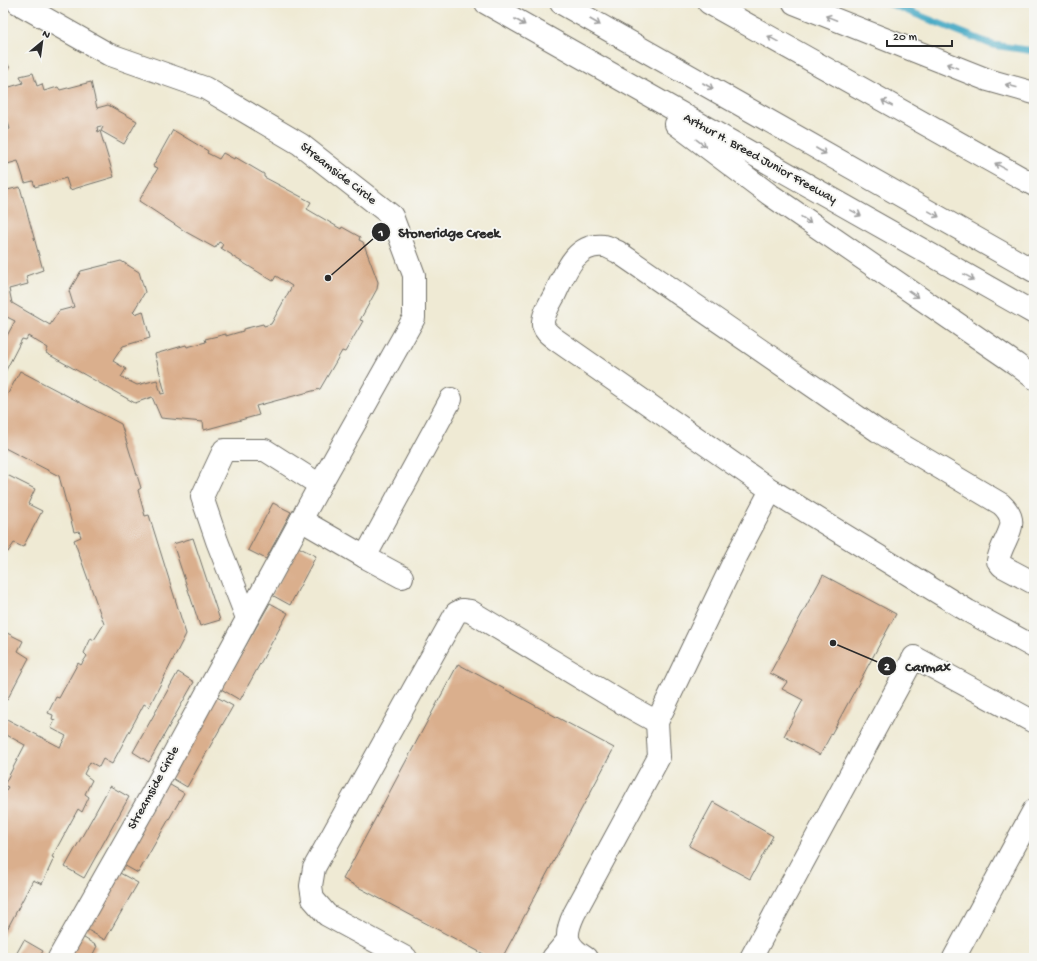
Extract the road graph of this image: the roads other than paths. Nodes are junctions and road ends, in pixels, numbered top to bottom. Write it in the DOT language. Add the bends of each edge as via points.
graph roads {
  1 [pos="18,3"];
  2 [pos="486,3"];
  3 [pos="561,3"];
  4 [pos="709,3"];
  5 [pos="794,3"];
  6 [pos="603,70"];
  7 [pos="1034,93"];
  8 [pos="1034,185"];
  9 [pos="1034,270"];
  10 [pos="1034,313"];
  11 [pos="1034,378"];
  12 [pos="451,399"];
  13 [pos="320,485"];
  14 [pos="771,490"];
  15 [pos="301,520"];
  16 [pos="365,557"];
  17 [pos="402,577"];
  18 [pos="1034,583"];
  19 [pos="247,618"];
  20 [pos="1034,647"];
  21 [pos="657,722"];
  22 [pos="1034,722"];
  23 [pos="1034,810"];
  24 [pos="568,940"];
  25 [pos="59,958"];
  26 [pos="406,958"];
  27 [pos="553,958"];
  28 [pos="586,958"];
  29 [pos="751,958"];
  30 [pos="954,958"];
  1 -- 13 [label="main road, Streamside Circle" via="108,54 205,88 300,144 392,216 414,275 414,318"];
  2 -- 6 [label="main road, Arthur H. Breed Junior Freeway, one-way"];
  3 -- 9 [label="main road, one-way"];
  8 -- 4 [label="main road, one-way"];
  7 -- 5 [label="main road, one-way" via="988,80"];
  6 -- 10 [label="main road, Arthur H. Breed Junior Freeway, one-way"];
  6 -- 11 [label="main road, one-way" via="769,194"];
  12 -- 16 [label="main road"];
  13 -- 15 [label="main road, Streamside Circle"];
  13 -- 19 [label="main road" via="265,450 224,450 202,497"];
  14 -- 18 [label="main road" via="545,331 543,323 546,313 569,265 579,252 590,246 605,246 618,252 878,430 1001,504 1009,511 1012,526 998,561 1002,566"];
  14 -- 20 [label="main road" via="968,611"];
  14 -- 21 [label="main road"];
  15 -- 16 [label="main road"];
  15 -- 19 [label="main road, Streamside Circle"];
  16 -- 17 [label="main road"];
  19 -- 25 [label="main road, Streamside Circle"];
  21 -- 24 [label="main road" via="659,757 574,914 568,928"];
  21 -- 26 [label="main road" via="470,611 462,610 456,614 314,868 311,886 313,899 327,915"];
  22 -- 29 [label="main road" via="914,657"];
  23 -- 30 [label="main road"];
  24 -- 27 [label="main road"];
  24 -- 28 [label="main road" via="572,948"];
}
